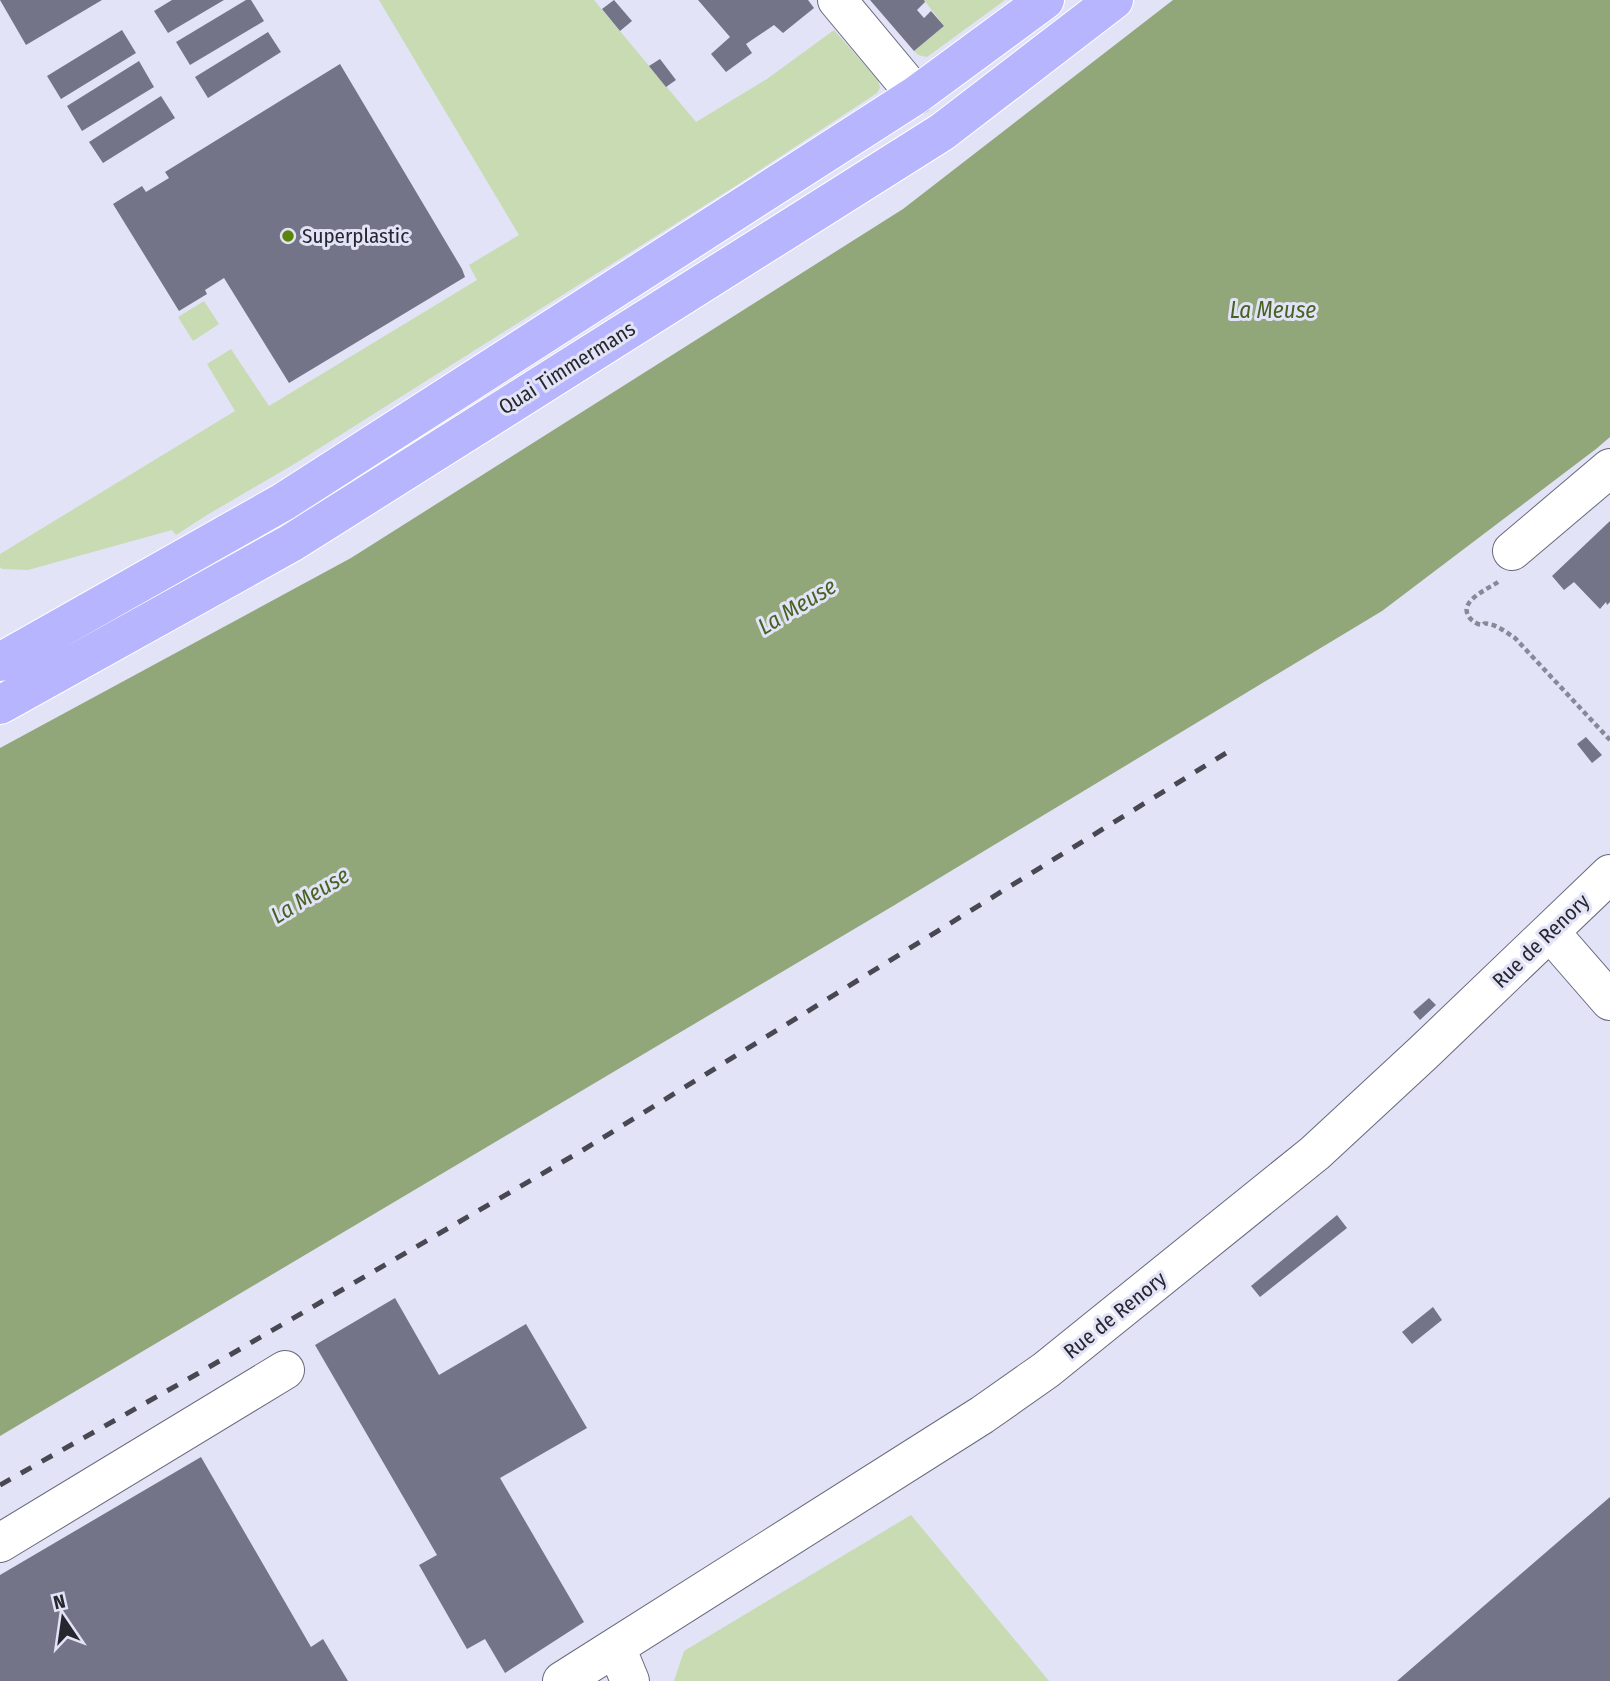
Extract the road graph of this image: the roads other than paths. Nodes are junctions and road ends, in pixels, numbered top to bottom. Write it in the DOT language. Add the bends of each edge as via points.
graph roads {
  1 [pos="837,0"];
  2 [pos="1045,0"];
  3 [pos="1114,0"];
  4 [pos="916,95"];
  5 [pos="1610,468"];
  6 [pos="1511,551"];
  7 [pos="0,662"];
  8 [pos="0,705"];
  9 [pos="1610,874"];
  10 [pos="1550,932"];
  11 [pos="1610,1001"];
  12 [pos="285,1370"];
  13 [pos="0,1543"];
  14 [pos="616,1647"];
  15 [pos="562,1681"];
  16 [pos="631,1681"];
  1 -- 4 [label="street"];
  2 -- 4 [label="main road, Quai Timmermans"];
  3 -- 8 [label="main road, Quai Timmermans" via="906,154 291,542"];
  4 -- 7 [label="main road, Quai Timmermans" via="283,502"];
  5 -- 6 [label="street"];
  9 -- 10 [label="street, Rue de Renory"];
  10 -- 11 [label="street"];
  10 -- 14 [label="street, Rue de Renory" via="1315,1153 1046,1370"];
  12 -- 13 [label="street"];
  14 -- 15 [label="street, Rue de Renory"];
  14 -- 16 [label="street"];
}
